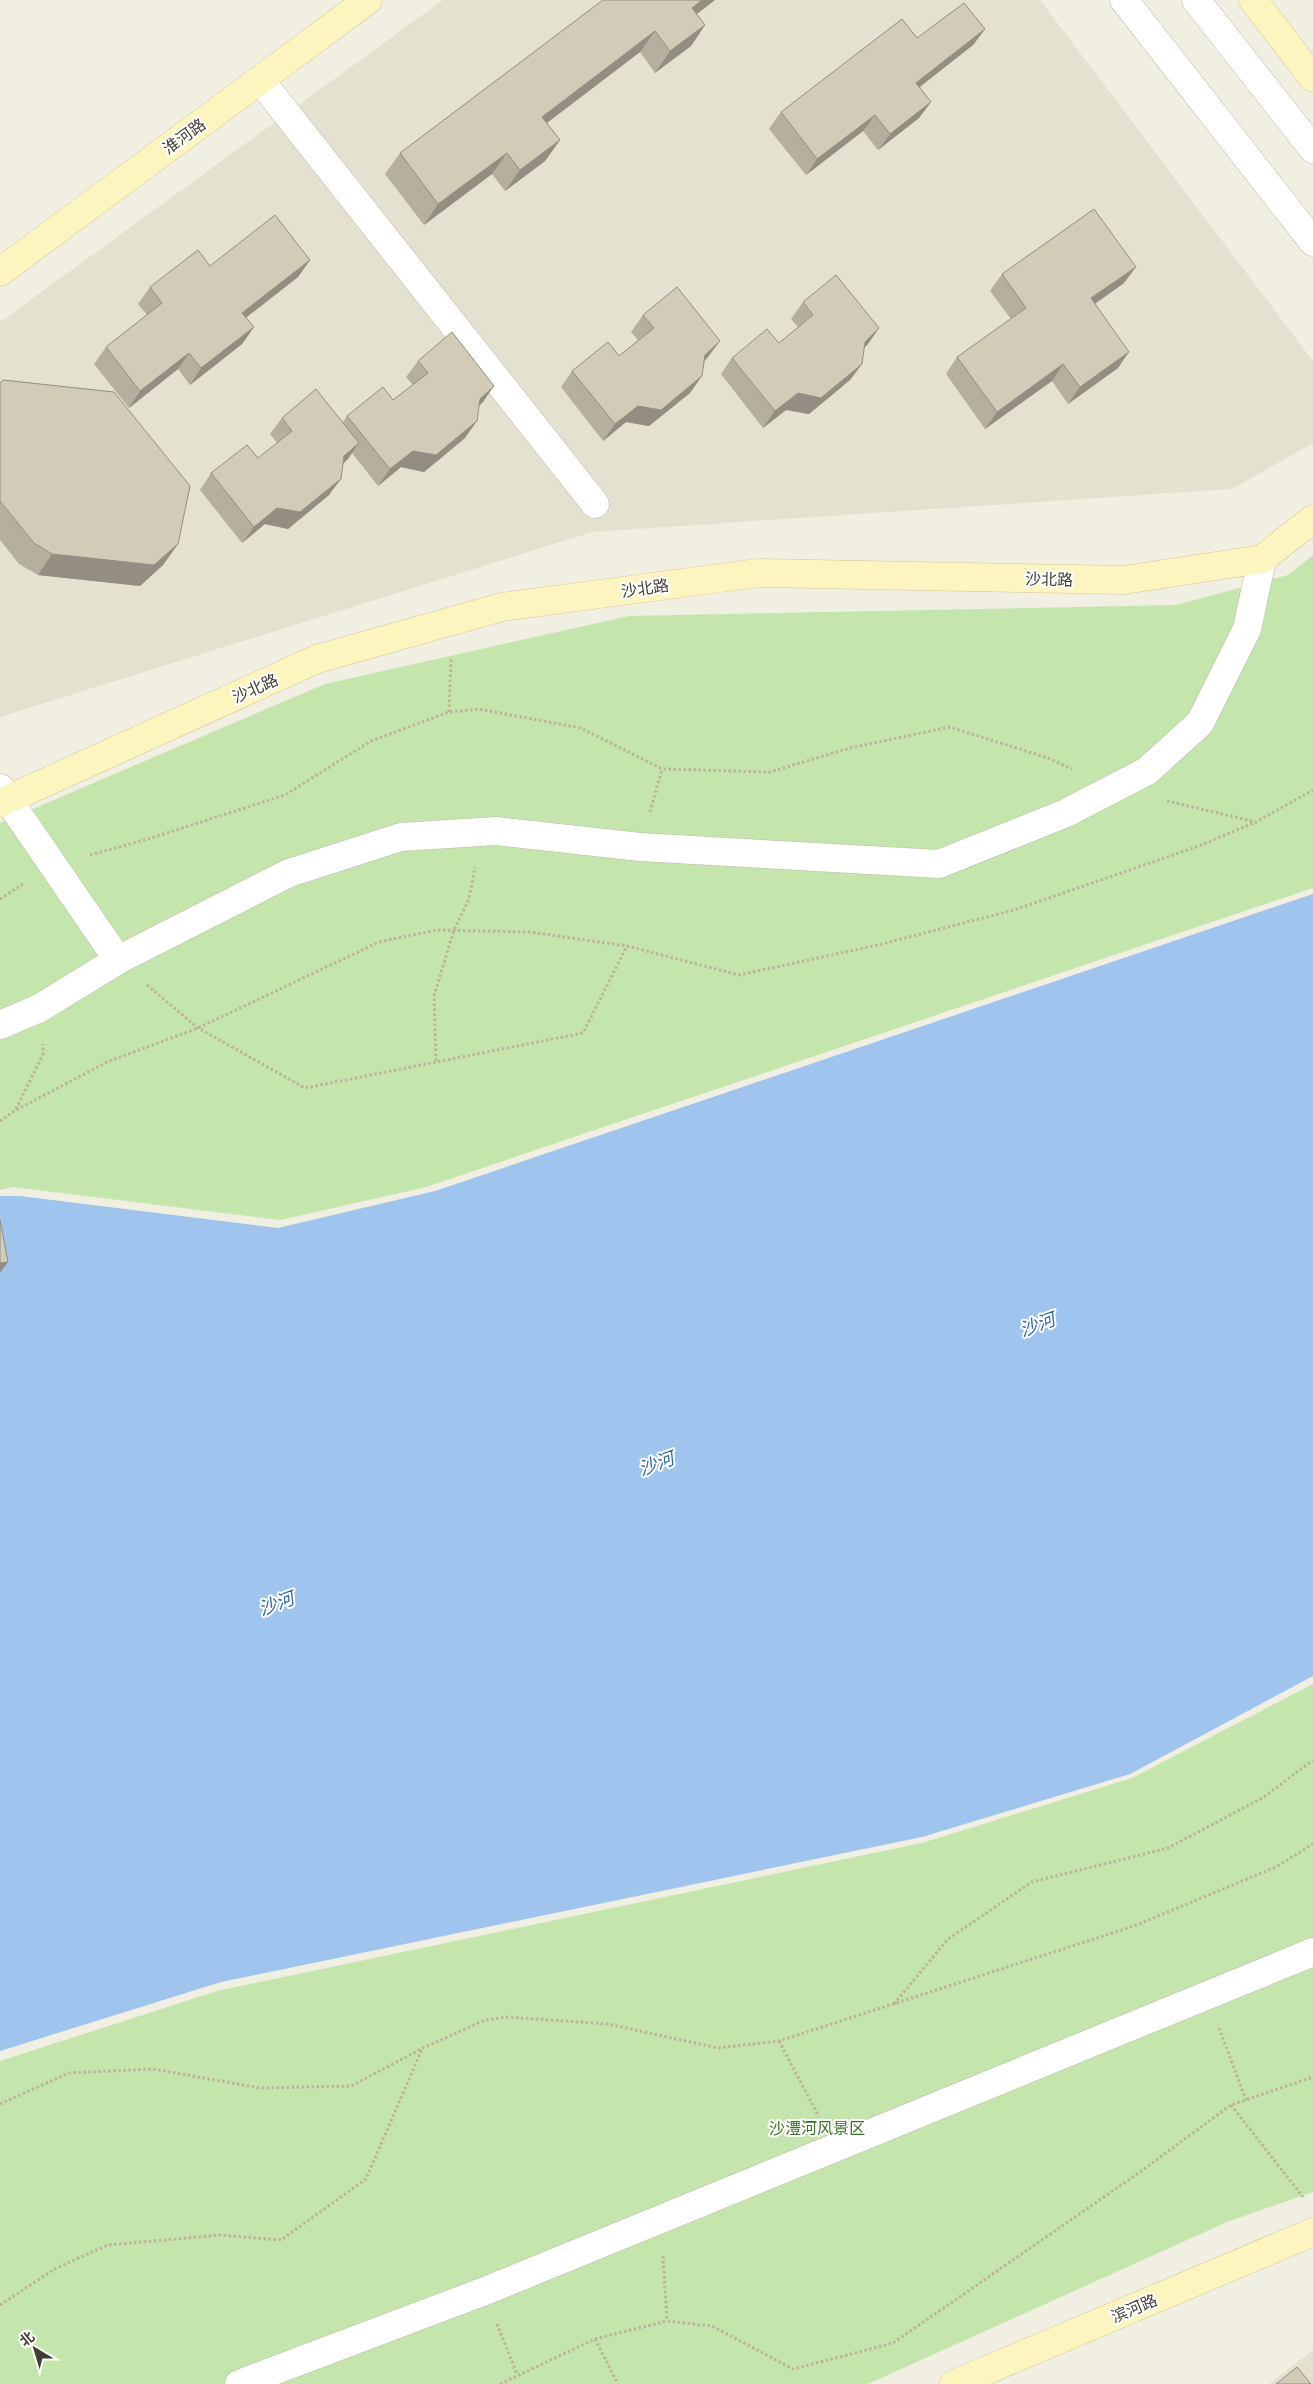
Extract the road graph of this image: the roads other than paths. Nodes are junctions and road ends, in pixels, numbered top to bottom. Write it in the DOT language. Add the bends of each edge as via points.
graph roads {
  1 [pos="368,0"];
  2 [pos="1124,0"];
  3 [pos="1196,0"];
  4 [pos="1253,0"];
  5 [pos="1313,78"];
  6 [pos="260,80"];
  7 [pos="1313,149"];
  8 [pos="1313,242"];
  9 [pos="0,272"];
  10 [pos="595,504"];
  11 [pos="1313,519"];
  12 [pos="1262,559"];
  13 [pos="3,797"];
  14 [pos="118,960"];
  15 [pos="0,1025"];
  16 [pos="1313,1952"];
  17 [pos="1313,2232"];
  18 [pos="239,2384"];
  19 [pos="954,2384"];
  1 -- 6 [label="street, 淮河路"];
  2 -- 8 [label="street"];
  3 -- 7 [label="street"];
  4 -- 5 [label="street"];
  6 -- 9 [label="street, 淮河路"];
  6 -- 10 [label="street"];
  11 -- 12 [label="street, 沙北路"];
  12 -- 13 [label="street, 沙北路" via="1124,580 758,573 502,607 317,659"];
  12 -- 14 [label="street" via="1247,629 1200,723 1147,771 1066,813 940,864 640,846 496,831 401,837 289,873"];
  13 -- 14 [label="street"];
  14 -- 15 [label="street" via="40,1008"];
  16 -- 18 [label="street" via="485,2291"];
  17 -- 19 [label="street, 滨河路"];
}
